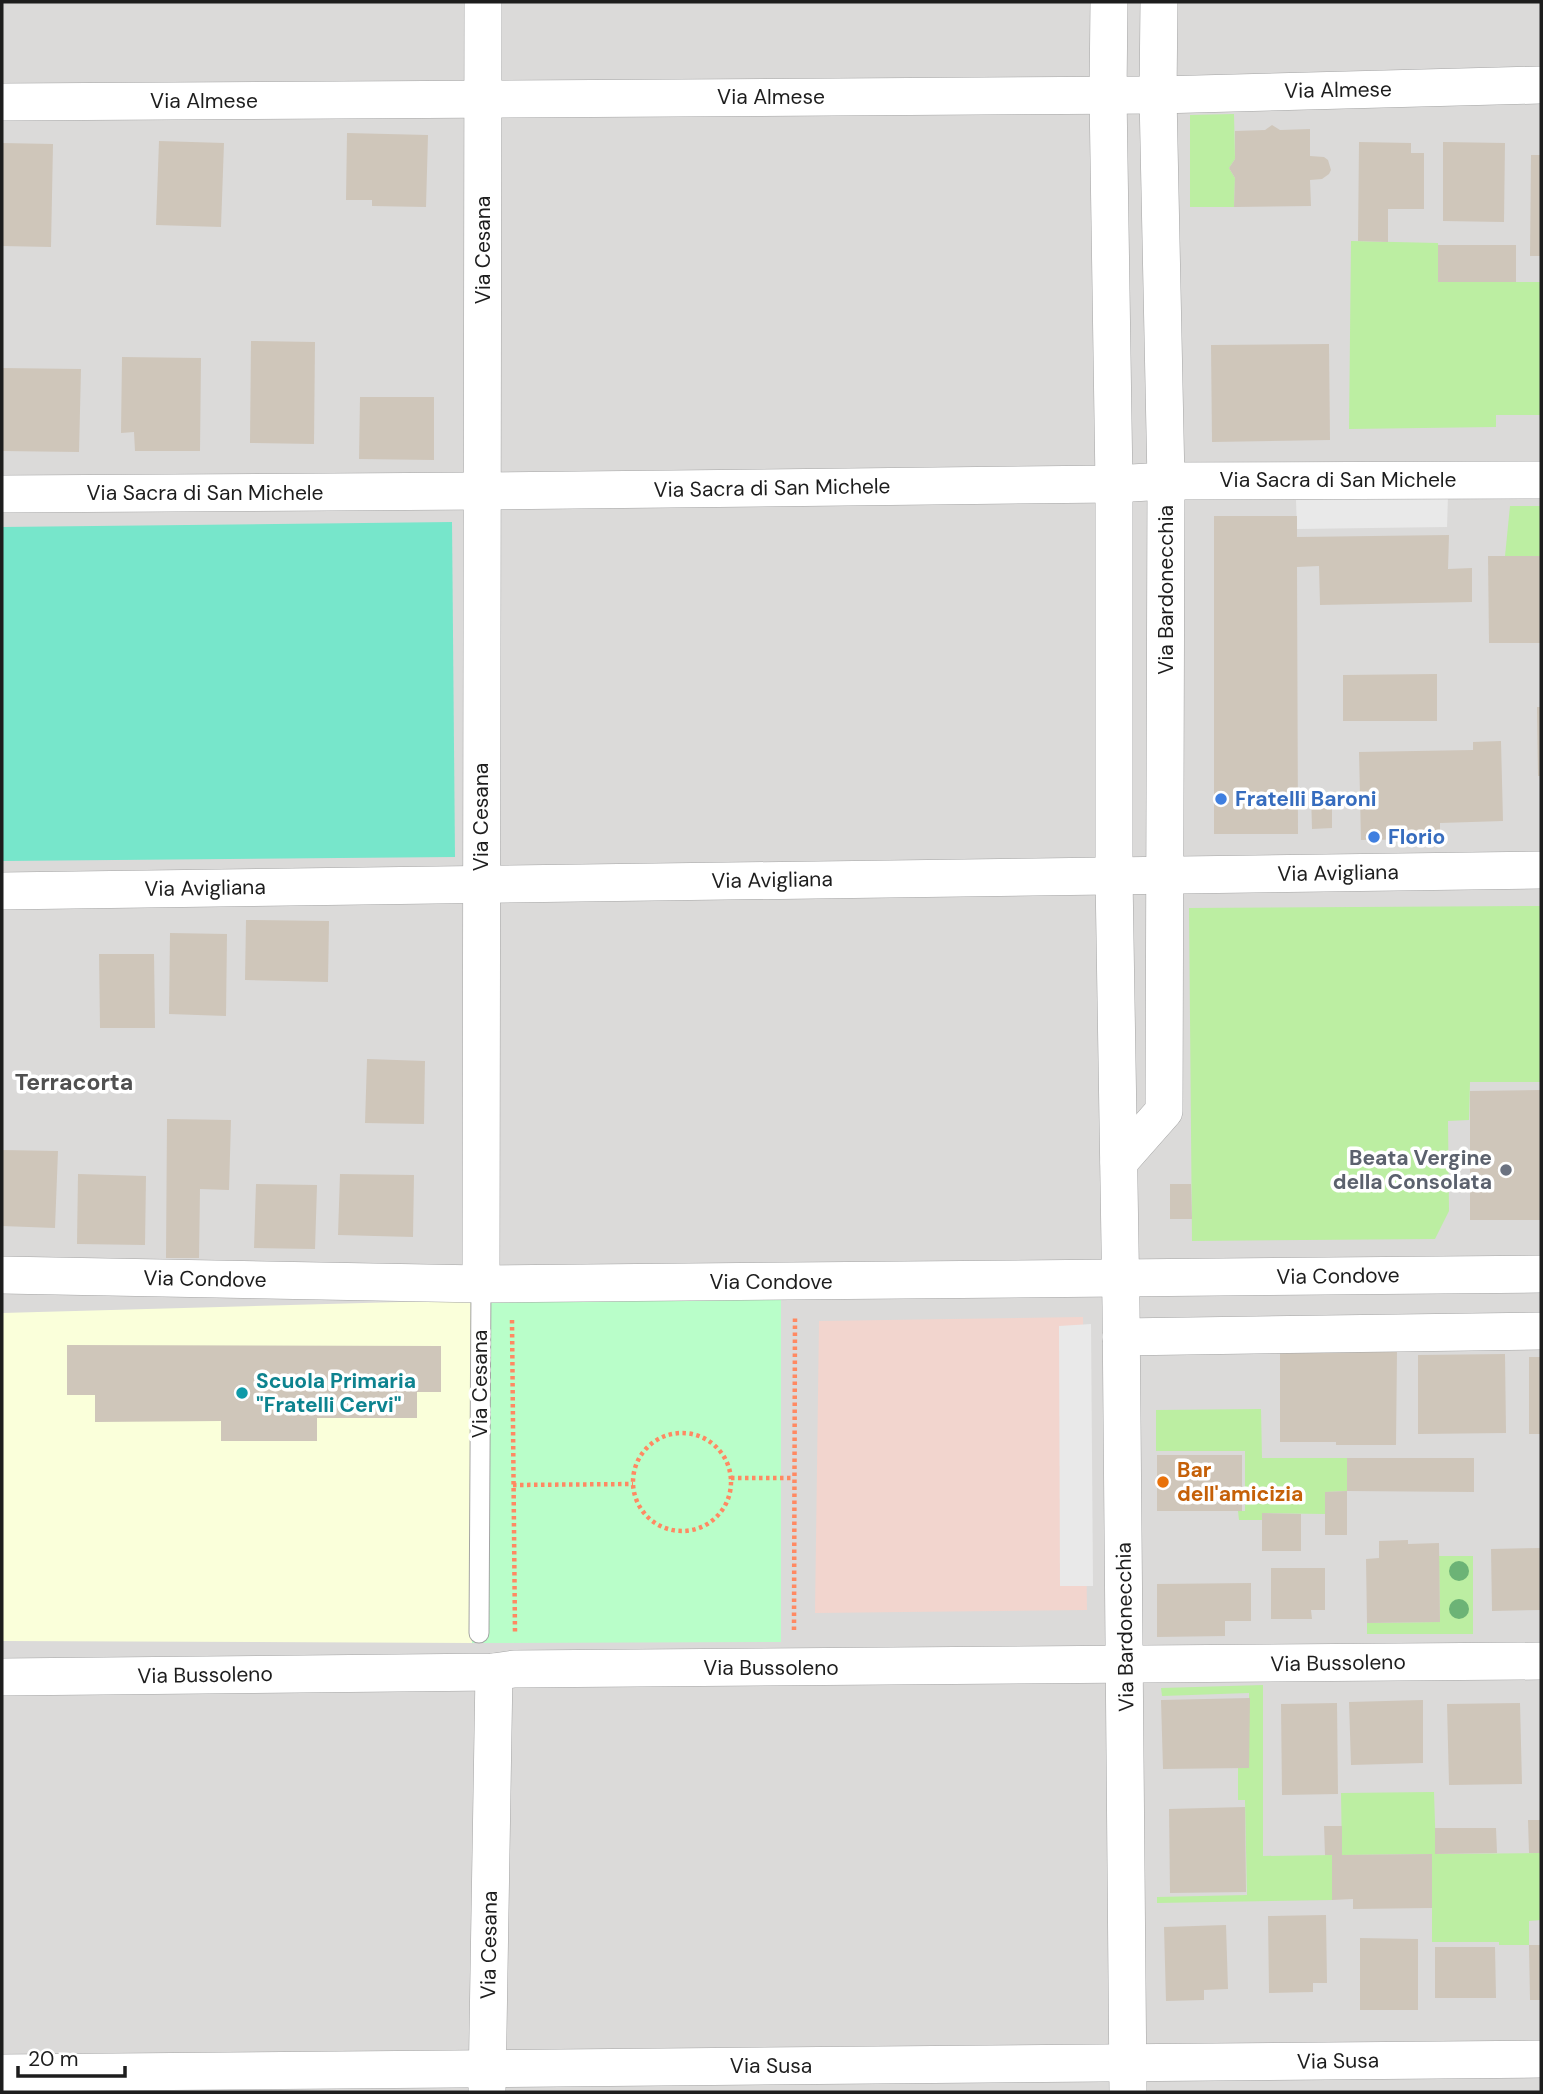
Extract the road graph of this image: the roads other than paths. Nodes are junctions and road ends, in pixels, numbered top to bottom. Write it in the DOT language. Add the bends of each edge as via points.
graph roads {
  1 [pos="483,2"];
  2 [pos="1109,2"];
  3 [pos="1159,2"];
  4 [pos="1540,86"];
  5 [pos="1108,94"];
  6 [pos="1158,95"];
  7 [pos="483,99"];
  8 [pos="2,102"];
  9 [pos="1541,480"];
  10 [pos="1166,481"];
  11 [pos="1114,484"];
  12 [pos="483,491"];
  13 [pos="2,494"];
  14 [pos="1541,870"];
  15 [pos="1166,875"];
  16 [pos="1114,876"];
  17 [pos="481,884"];
  18 [pos="2,891"];
  19 [pos="1119,1162"];
  20 [pos="1541,1274"];
  21 [pos="2,1275"];
  22 [pos="1121,1279"];
  23 [pos="496,1284"];
  24 [pos="1541,1331"];
  25 [pos="1121,1337"];
  26 [pos="479,1633"];
  27 [pos="1541,1661"];
  28 [pos="1125,1665"];
  29 [pos="504,1670"];
  30 [pos="2,1677"];
  31 [pos="1541,2059"];
  32 [pos="2,2073"];
  33 [pos="1128,2077"];
  34 [pos="487,2080"];
  1 -- 7 [label="street, Via Cesana"];
  2 -- 5 [label="street, Via Bardonecchia"];
  3 -- 6 [label="street, Via Bardonecchia"];
  4 -- 6 [label="street, Via Almese"];
  5 -- 6 [label="street, Via Almese"];
  5 -- 7 [label="street, Via Almese"];
  5 -- 11 [label="street, Via Bardonecchia"];
  6 -- 10 [label="street, Via Bardonecchia"];
  7 -- 8 [label="street, Via Almese"];
  7 -- 12 [label="street, Via Cesana"];
  9 -- 10 [label="street, Via Sacra di San Michele"];
  10 -- 11 [label="street, Via Sacra di San Michele"];
  10 -- 15 [label="street, Via Bardonecchia"];
  11 -- 12 [label="street, Via Sacra di San Michele"];
  11 -- 16 [label="street, Via Bardonecchia"];
  12 -- 13 [label="street, Via Sacra di San Michele"];
  12 -- 17 [label="street, Via Cesana"];
  14 -- 15 [label="street, Via Avigliana"];
  15 -- 16 [label="street, Via Avigliana"];
  15 -- 19 [label="street, Via Bardonecchia" via="1164,1111"];
  16 -- 17 [label="street, Via Avigliana"];
  16 -- 19 [label="street, Via Bardonecchia"];
  17 -- 18 [label="street, Via Avigliana"];
  17 -- 23 [label="street, Via Cesana"];
  19 -- 22 [label="street, Via Bardonecchia"];
  20 -- 22 [label="street, Via Condove"];
  21 -- 23 [label="street, Via Condove"];
  22 -- 23 [label="street, Via Condove"];
  22 -- 25 [label="street, Via Bardonecchia"];
  23 -- 26 [label="lane, Via Cesana"];
  24 -- 25 [label="street"];
  25 -- 28 [label="street, Via Bardonecchia"];
  27 -- 28 [label="street, Via Bussoleno"];
  28 -- 29 [label="street, Via Bussoleno"];
  28 -- 33 [label="street, Via Bardonecchia"];
  29 -- 30 [label="street, Via Bussoleno"];
  29 -- 34 [label="street, Via Cesana"];
  31 -- 33 [label="street, Via Susa"];
  32 -- 34 [label="street, Via Susa"];
  33 -- 34 [label="street, Via Susa"];
}
